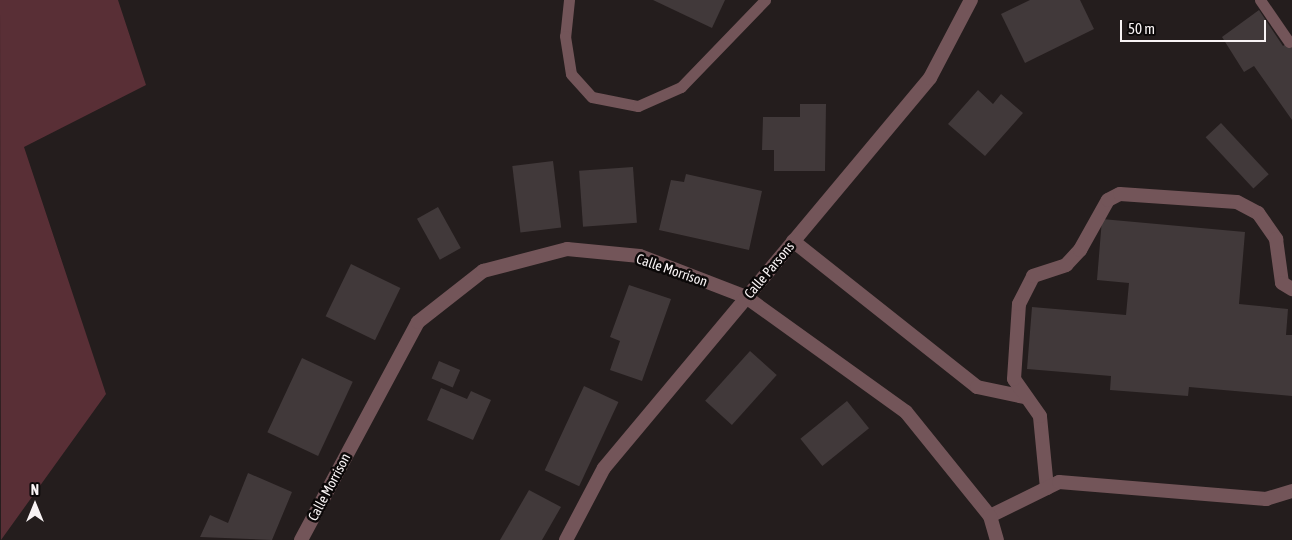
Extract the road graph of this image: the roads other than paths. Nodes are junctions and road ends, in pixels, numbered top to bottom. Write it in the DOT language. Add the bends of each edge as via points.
graph roads {
  1 [pos="569,0"];
  2 [pos="764,0"];
  3 [pos="971,0"];
  4 [pos="1260,0"];
  5 [pos="1289,42"];
  6 [pos="793,241"];
  7 [pos="1292,289"];
  8 [pos="746,297"];
  9 [pos="1024,397"];
  10 [pos="1047,488"];
  11 [pos="1292,491"];
  12 [pos="990,516"];
  13 [pos="301,540"];
  14 [pos="566,540"];
  15 [pos="997,540"];
  1 -- 2 [label="lane" via="565,36 571,74 592,97 638,106 681,87"];
  3 -- 6 [label="street, Calle Parsons" via="930,78"];
  4 -- 5 [label="lane"];
  6 -- 8 [label="street, Calle Parsons"];
  6 -- 9 [label="street" via="977,387"];
  7 -- 9 [label="street" via="1282,283 1276,239 1258,213 1237,202 1120,194 1108,200 1080,250 1066,264 1032,276 1023,290 1014,379"];
  8 -- 12 [label="street, Calle Morrison" via="906,412"];
  8 -- 13 [label="street, Calle Morrison" via="640,256 576,250 483,271 418,322"];
  8 -- 14 [label="street, Calle Parsons" via="604,468"];
  9 -- 10 [label="street" via="1040,416"];
  10 -- 11 [label="street" via="1058,482 1266,499"];
  10 -- 12 [label="street"];
  12 -- 15 [label="street, Calle Morrison"];
}
